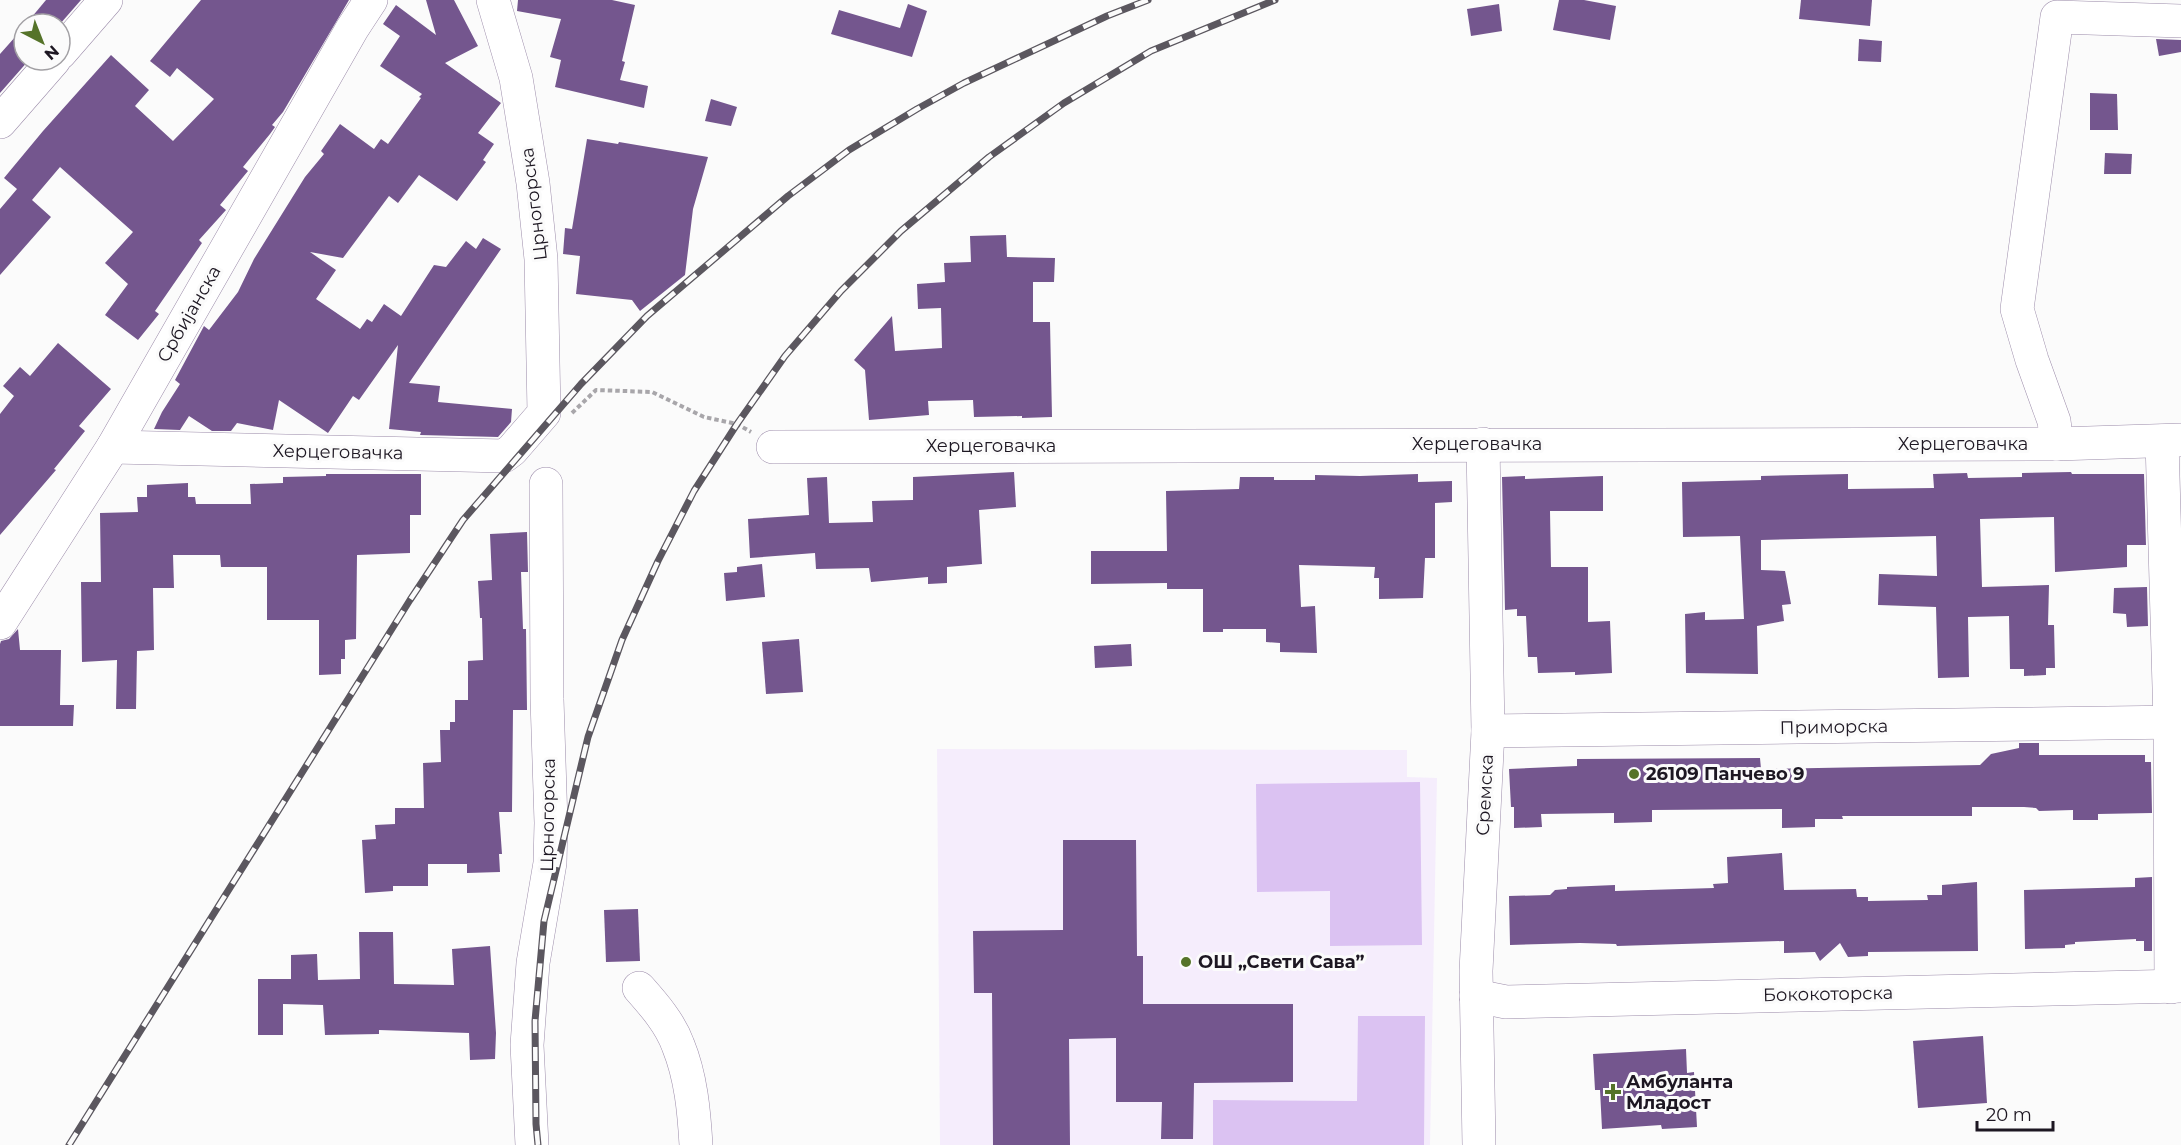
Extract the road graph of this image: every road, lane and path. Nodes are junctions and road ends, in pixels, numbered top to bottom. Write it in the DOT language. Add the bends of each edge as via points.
graph roads {
  1 [pos="106,0"];
  2 [pos="371,0"];
  3 [pos="493,0"];
  4 [pos="2181,21"];
  5 [pos="72,39"];
  6 [pos="43,72"];
  7 [pos="1,118"];
  8 [pos="555,416"];
  9 [pos="2171,441"];
  10 [pos="1484,444"];
  11 [pos="2057,444"];
  12 [pos="113,447"];
  13 [pos="773,447"];
  14 [pos="546,484"];
  15 [pos="0,622"];
  16 [pos="2175,722"];
  17 [pos="1488,731"];
  18 [pos="2176,987"];
  19 [pos="639,988"];
  20 [pos="1476,996"];
  21 [pos="532,1145"];
  22 [pos="696,1145"];
  23 [pos="1479,1145"];
  1 -- 5 [label="street"];
  2 -- 12 [label="street, Србијанска"];
  3 -- 8 [label="street, Црногорска" via="516,78 533,183"];
  4 -- 11 [label="street" via="2057,17 2017,309 2054,421"];
  6 -- 7 [label="street"];
  8 -- 12 [label="street, Херцеговачка" via="504,456"];
  8 -- 13 [label="path" via="596,390 652,392 704,417 737,424"];
  9 -- 11 [label="street, Херцеговачка"];
  9 -- 16 [label="street"];
  10 -- 11 [label="street, Херцеговачка"];
  10 -- 13 [label="street, Херцеговачка"];
  10 -- 17 [label="street, Сремска"];
  12 -- 15 [label="street, Србијанска"];
  14 -- 21 [label="street, Црногорска" via="551,822 550,863 533,963 527,1045"];
  16 -- 17 [label="street, Приморска"];
  16 -- 18 [label="street"];
  17 -- 20 [label="street, Сремска"];
  18 -- 20 [label="street, Бококоторска" via="1506,1002"];
  19 -- 22 [label="street" via="678,1044 693,1100"];
  20 -- 23 [label="street, Сремска"];
}
